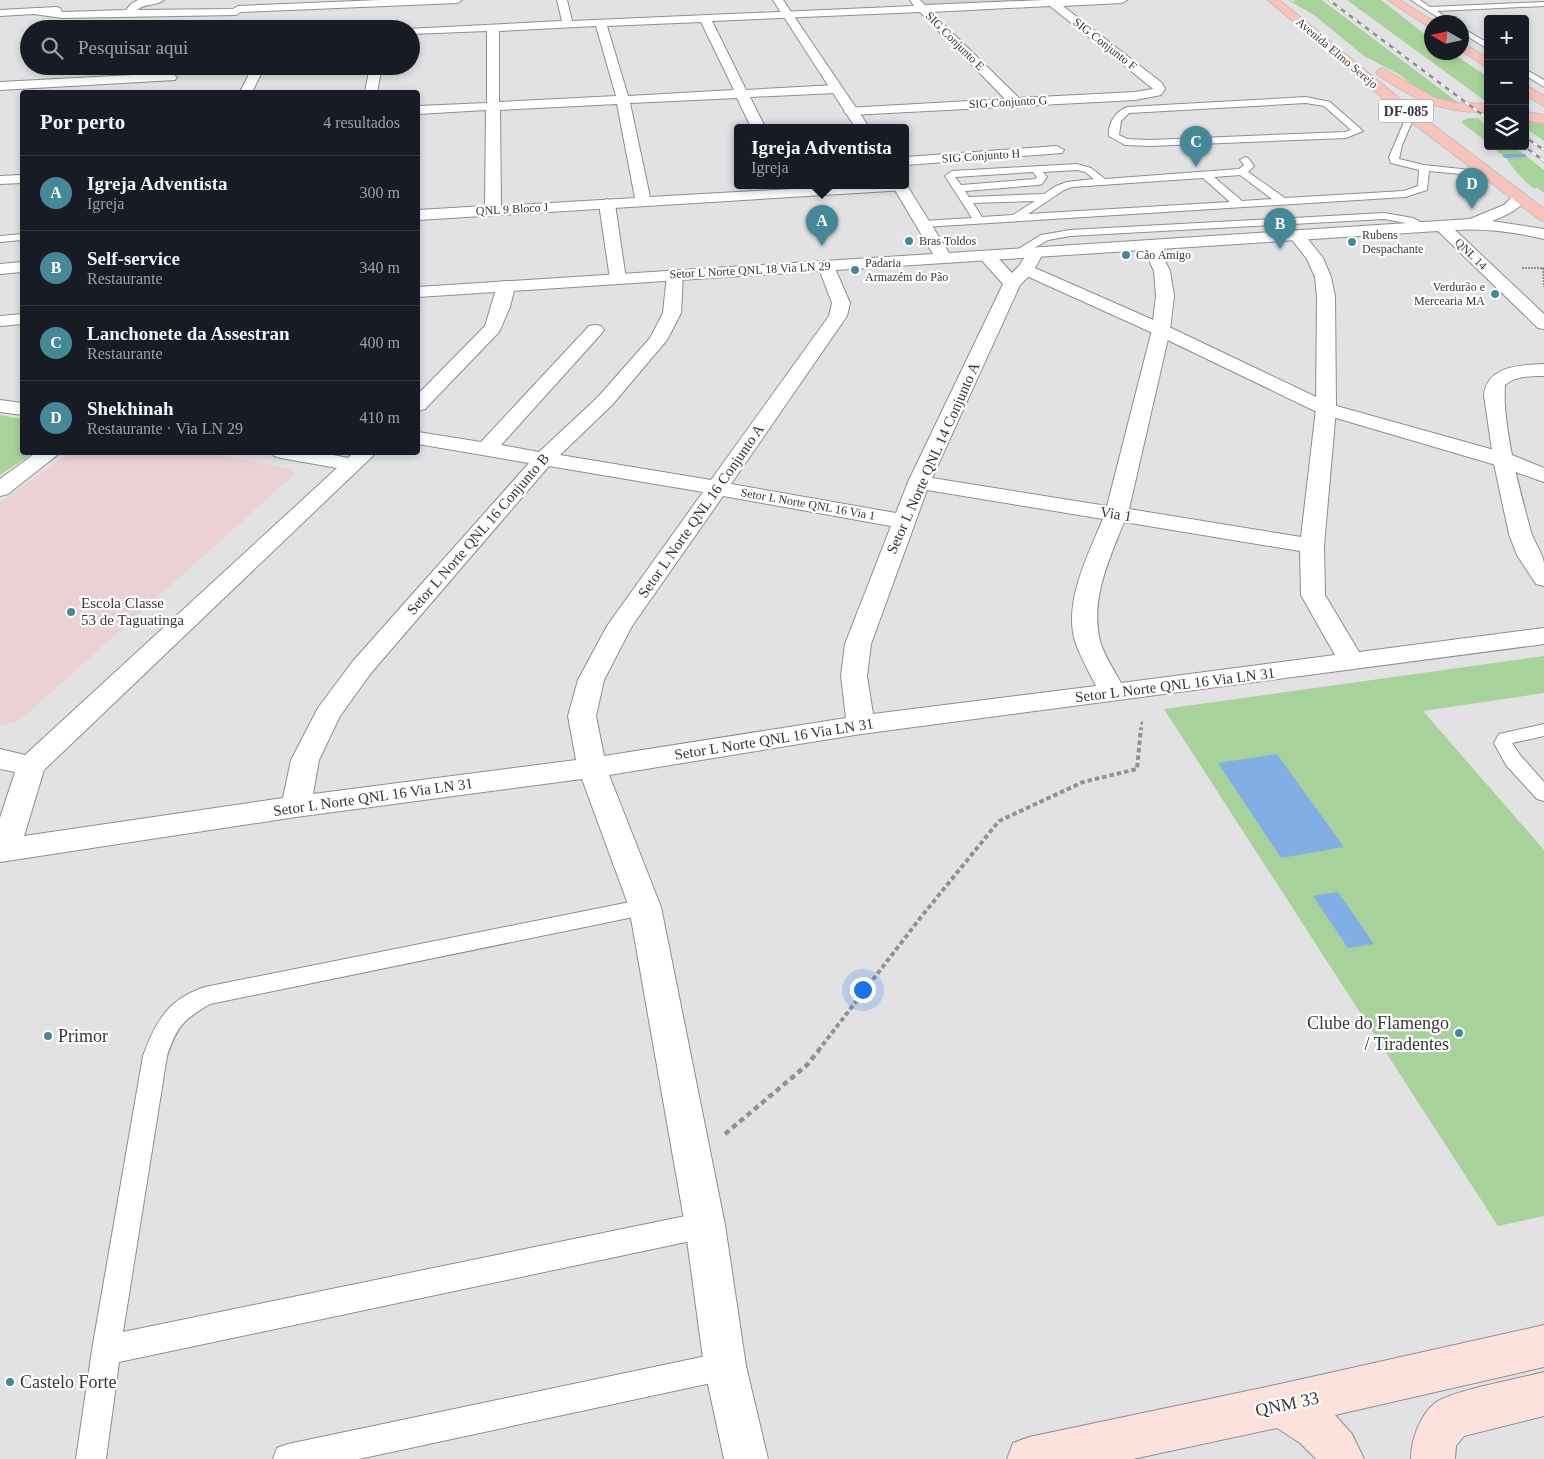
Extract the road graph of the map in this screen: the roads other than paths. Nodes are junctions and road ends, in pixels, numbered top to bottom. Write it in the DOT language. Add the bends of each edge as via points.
graph roads {
  1 [pos="159,0"];
  2 [pos="457,0"];
  3 [pos="562,0"];
  4 [pos="778,0"];
  5 [pos="1122,0"];
  6 [pos="1273,0"];
  7 [pos="1393,0"];
  8 [pos="1415,0"];
  9 [pos="1050,2"];
  10 [pos="183,3"];
  11 [pos="919,4"];
  12 [pos="1544,4"];
  13 [pos="66,5"];
  14 [pos="239,7"];
  15 [pos="1428,9"];
  16 [pos="37,12"];
  17 [pos="408,12"];
  18 [pos="6,13"];
  19 [pos="129,14"];
  20 [pos="173,14"];
  21 [pos="789,15"];
  22 [pos="1438,15"];
  23 [pos="705,19"];
  24 [pos="231,20"];
  25 [pos="1424,21"];
  26 [pos="601,23"];
  27 [pos="0,24"];
  28 [pos="568,25"];
  29 [pos="493,28"];
  30 [pos="420,31"];
  31 [pos="1469,35"];
  32 [pos="1317,37"];
  33 [pos="1484,44"];
  34 [pos="1469,51"];
  35 [pos="1484,61"];
  36 [pos="1529,73"];
  37 [pos="173,75"];
  38 [pos="254,75"];
  39 [pos="374,75"];
  40 [pos="171,78"];
  41 [pos="1542,79"];
  42 [pos="0,86"];
  43 [pos="1158,86"];
  44 [pos="836,89"];
  45 [pos="164,90"];
  46 [pos="247,90"];
  47 [pos="371,90"];
  48 [pos="1529,92"];
  49 [pos="742,94"];
  50 [pos="623,100"];
  51 [pos="1014,101"];
  52 [pos="1544,102"];
  53 [pos="494,106"];
  54 [pos="1484,108"];
  55 [pos="420,110"];
  56 [pos="851,111"];
  57 [pos="1484,114"];
  58 [pos="1411,115"];
  59 [pos="1529,117"];
  60 [pos="1544,119"];
  61 [pos="1458,122"];
  62 [pos="757,124"];
  63 [pos="860,124"];
  64 [pos="1222,140"];
  65 [pos="1232,146"];
  66 [pos="1057,150"];
  67 [pos="1492,158"];
  68 [pos="1245,160"];
  69 [pos="909,161"];
  70 [pos="1394,161"];
  71 [pos="1036,168"];
  72 [pos="1424,168"];
  73 [pos="1242,172"];
  74 [pos="1205,174"];
  75 [pos="1489,175"];
  76 [pos="20,179"];
  77 [pos="0,180"];
  78 [pos="1103,182"];
  79 [pos="1422,182"];
  80 [pos="958,188"];
  81 [pos="788,189"];
  82 [pos="901,189"];
  83 [pos="1065,195"];
  84 [pos="1046,197"];
  85 [pos="1518,198"];
  86 [pos="966,200"];
  87 [pos="643,202"];
  88 [pos="1283,202"];
  89 [pos="606,204"];
  90 [pos="1240,204"];
  91 [pos="493,210"];
  92 [pos="1081,214"];
  93 [pos="420,215"];
  94 [pos="1543,215"];
  95 [pos="1015,218"];
  96 [pos="979,220"];
  97 [pos="924,224"];
  98 [pos="1472,224"];
  99 [pos="1423,226"];
  100 [pos="1441,226"];
  101 [pos="1544,234"];
  102 [pos="1297,236"];
  103 [pos="20,237"];
  104 [pos="0,239"];
  105 [pos="1150,245"];
  106 [pos="984,255"];
  107 [pos="942,257"];
  108 [pos="826,266"];
  109 [pos="20,267"];
  110 [pos="1019,268"];
  111 [pos="0,269"];
  112 [pos="675,274"];
  113 [pos="618,279"];
  114 [pos="506,286"];
  115 [pos="420,292"];
  116 [pos="20,319"];
  117 [pos="0,321"];
  118 [pos="1544,324"];
  119 [pos="595,330"];
  120 [pos="1161,330"];
  121 [pos="1544,370"];
  122 [pos="420,403"];
  123 [pos="0,406"];
  124 [pos="20,409"];
  125 [pos="1326,409"];
  126 [pos="420,438"];
  127 [pos="484,450"];
  128 [pos="47,455"];
  129 [pos="315,455"];
  130 [pos="360,459"];
  131 [pos="543,460"];
  132 [pos="1504,460"];
  133 [pos="1544,476"];
  134 [pos="919,482"];
  135 [pos="0,488"];
  136 [pos="717,488"];
  137 [pos="1116,515"];
  138 [pos="903,521"];
  139 [pos="1312,546"];
  140 [pos="1544,579"];
  141 [pos="1544,636"];
  142 [pos="1352,662"];
  143 [pos="1113,693"];
  144 [pos="862,725"];
  145 [pos="1544,730"];
  146 [pos="0,759"];
  147 [pos="31,766"];
  148 [pos="592,768"];
  149 [pos="1544,794"];
  150 [pos="296,807"];
  151 [pos="3,851"];
  152 [pos="645,907"];
  153 [pos="704,1224"];
  154 [pos="1544,1346"];
  155 [pos="106,1350"];
  156 [pos="725,1366"];
  157 [pos="1544,1394"];
  158 [pos="1280,1406"];
  159 [pos="91,1459"];
  160 [pos="288,1459"];
  161 [pos="746,1459"];
  162 [pos="1029,1459"];
  163 [pos="1342,1459"];
  164 [pos="1433,1459"];
  1 -- 19 [label="street" via="136,4"];
  2 -- 17 [label="street"];
  3 -- 28 [label="street"];
  4 -- 21 [label="street"];
  5 -- 9 [label="street, SIG Conjunto E"];
  6 -- 32 [label="main road, Avenida Elmo Serejo / DF-085"];
  7 -- 25 [label="main road"];
  8 -- 15 [label="lane"];
  9 -- 11 [label="street, SIG Conjunto E"];
  9 -- 43 [label="street, SIG Conjunto F"];
  10 -- 20 [label="street"];
  11 -- 21 [label="street"];
  11 -- 51 [label="street, SIG Conjunto E"];
  12 -- 15 [label="lane"];
  13 -- 16 [label="street"];
  14 -- 17 [label="street"];
  14 -- 20 [label="street"];
  14 -- 24 [label="street"];
  15 -- 22 [label="lane"];
  16 -- 18 [label="street"];
  16 -- 19 [label="street"];
  18 -- 27 [label="street"];
  19 -- 20 [label="street"];
  21 -- 23 [label="street"];
  21 -- 44 [label="street"];
  23 -- 26 [label="street"];
  23 -- 49 [label="street"];
  26 -- 28 [label="street"];
  26 -- 50 [label="street"];
  28 -- 29 [label="street"];
  29 -- 30 [label="street"];
  29 -- 53 [label="street"];
  31 -- 33 [label="lane"];
  32 -- 54 [label="main road" via="1370,64 1430,102 1464,109"];
  32 -- 58 [label="main road, Avenida Elmo Serejo / DF-085"];
  34 -- 35 [label="main road"];
  36 -- 41 [label="lane"];
  37 -- 40 [label="street"];
  38 -- 46 [label="street"];
  39 -- 47 [label="street"];
  40 -- 42 [label="street"];
  40 -- 45 [label="street"];
  43 -- 51 [label="street, SIG Conjunto G" via="1157,92 1135,96"];
  44 -- 49 [label="street"];
  44 -- 56 [label="street"];
  48 -- 52 [label="main road"];
  49 -- 50 [label="street"];
  49 -- 62 [label="street"];
  50 -- 53 [label="street"];
  50 -- 87 [label="street"];
  51 -- 56 [label="street, SIG Conjunto G"];
  53 -- 55 [label="street"];
  53 -- 91 [label="street"];
  56 -- 63 [label="street"];
  57 -- 61 [label="main road" via="1458,116"];
  58 -- 70 [label="lane"];
  58 -- 75 [label="main road, Avenida Elmo Serejo / DF-085"];
  59 -- 60 [label="main road"];
  64 -- 64 [label="lane" via="1346,135 1358,131 1327,104 1306,100 1134,109 1120,114 1113,129 1114,136 1125,142"];
  64 -- 65 [label="lane"];
  66 -- 69 [label="street, SIG Conjunto H"];
  67 -- 94 [label="main road" via="1528,192"];
  68 -- 73 [label="lane" via="1248,166"];
  70 -- 72 [label="lane"];
  70 -- 79 [label="lane" via="1404,172"];
  71 -- 78 [label="lane" via="1082,168"];
  71 -- 80 [label="lane" via="1042,177 1038,182"];
  71 -- 80 [label="lane" via="952,174 950,176"];
  72 -- 75 [label="lane"];
  72 -- 79 [label="lane"];
  73 -- 74 [label="lane"];
  73 -- 88 [label="lane"];
  74 -- 78 [label="lane"];
  74 -- 90 [label="lane"];
  75 -- 85 [label="main road, Avenida Elmo Serejo / DF-085"];
  76 -- 77 [label="street"];
  78 -- 83 [label="lane" via="1072,184"];
  79 -- 88 [label="lane" via="1423,188 1405,194"];
  80 -- 86 [label="lane"];
  81 -- 87 [label="street, QNL 9 Bloco J"];
  82 -- 97 [label="street"];
  83 -- 84 [label="lane"];
  83 -- 92 [label="lane"];
  84 -- 86 [label="lane"];
  84 -- 95 [label="lane"];
  85 -- 94 [label="main road, Avenida Elmo Serejo / DF-085"];
  85 -- 98 [label="street" via="1509,208"];
  86 -- 96 [label="lane"];
  87 -- 89 [label="street, QNL 9 Bloco J"];
  88 -- 90 [label="lane"];
  89 -- 91 [label="street, QNL 9 Bloco J"];
  89 -- 113 [label="street"];
  90 -- 92 [label="lane"];
  91 -- 93 [label="street, QNL 9 Bloco J"];
  92 -- 95 [label="lane"];
  95 -- 96 [label="lane"];
  96 -- 97 [label="lane"];
  97 -- 107 [label="street"];
  98 -- 100 [label="street"];
  98 -- 101 [label="street"];
  99 -- 100 [label="street"];
  99 -- 102 [label="street"];
  99 -- 110 [label="lane" via="1384,216 1070,233 1045,237"];
  100 -- 118 [label="street, QNL 14"];
  102 -- 105 [label="street"];
  102 -- 125 [label="street" via="1315,258 1323,277 1326,296"];
  103 -- 104 [label="lane"];
  105 -- 110 [label="street, Setor L Norte QNL 14 Conjunto A" via="1036,252"];
  105 -- 120 [label="street" via="1162,270 1165,296"];
  106 -- 107 [label="street, Setor L Norte QNL 18 Via LN 29"];
  106 -- 110 [label="street"];
  106 -- 110 [label="street, Setor L Norte QNL 18 Via LN 29"];
  107 -- 108 [label="street, Setor L Norte QNL 18 Via LN 29"];
  108 -- 112 [label="street, Setor L Norte QNL 18 Via LN 29"];
  108 -- 136 [label="street, Setor L Norte QNL 16 Conjunto A" via="840,303 838,316"];
  109 -- 111 [label="street"];
  110 -- 120 [label="street"];
  110 -- 134 [label="street, Setor L Norte QNL 14 Conjunto A"];
  112 -- 113 [label="street, Setor L Norte QNL 18 Via LN 29"];
  112 -- 131 [label="street, Setor L Norte QNL 16 Conjunto B" via="672,313 658,340 605,401"];
  113 -- 114 [label="street, Setor L Norte QNL 18 Via LN 29"];
  114 -- 115 [label="street, Setor L Norte QNL 18 Via LN 29"];
  114 -- 122 [label="street" via="493,328"];
  116 -- 117 [label="street"];
  119 -- 127 [label="street"];
  120 -- 125 [label="street"];
  120 -- 137 [label="street"];
  121 -- 132 [label="street" via="1515,373 1502,377 1495,384 1493,396"];
  123 -- 124 [label="street"];
  125 -- 132 [label="street"];
  125 -- 139 [label="street"];
  126 -- 127 [label="street, Setor L Norte QNL 16 Via 1"];
  127 -- 131 [label="street, Setor L Norte QNL 16 Via 1"];
  128 -- 135 [label="street"];
  129 -- 130 [label="street"];
  130 -- 147 [label="street"];
  131 -- 136 [label="street, Setor L Norte QNL 16 Via 1"];
  131 -- 150 [label="street, Setor L Norte QNL 16 Conjunto B" via="362,667 328,714 305,760"];
  132 -- 133 [label="street"];
  132 -- 140 [label="street" via="1524,546"];
  134 -- 137 [label="street, Via 1"];
  134 -- 138 [label="street, Setor L Norte QNL 14 Conjunto A"];
  136 -- 138 [label="street, Setor L Norte QNL 16 Via 1"];
  136 -- 148 [label="street, Setor L Norte QNL 16 Conjunto A" via="620,626 592,680 582,716"];
  137 -- 139 [label="street, Via 1"];
  137 -- 143 [label="street" via="1090,576 1084,617 1088,643"];
  138 -- 144 [label="street, Setor L Norte QNL 14 Conjunto A" via="858,644 854,676"];
  139 -- 142 [label="street" via="1313,595"];
  141 -- 142 [label="street, Setor L Norte QNL 16 Via LN 31"];
  142 -- 143 [label="street, Setor L Norte QNL 16 Via LN 31"];
  143 -- 144 [label="street, Setor L Norte QNL 16 Via LN 31"];
  144 -- 148 [label="street, Setor L Norte QNL 16 Via LN 31"];
  145 -- 149 [label="lane" via="1513,735 1503,743 1513,760"];
  146 -- 147 [label="street"];
  147 -- 151 [label="street, Setor L Norte QNL 16 Via LN 31"];
  148 -- 150 [label="street, Setor L Norte QNL 16 Via LN 31"];
  148 -- 152 [label="street, Setor L Norte QNL 16 Conjunto A"];
  150 -- 151 [label="street, Setor L Norte QNL 16 Via LN 31"];
  152 -- 153 [label="street, Setor L Norte QNL 16 Conjunto A"];
  152 -- 155 [label="lane" via="205,996 180,1010 162,1033 155,1056"];
  153 -- 155 [label="lane"];
  153 -- 156 [label="street, Setor L Norte QNL 16 Conjunto A"];
  154 -- 158 [label="main road, QNM 33"];
  155 -- 159 [label="lane"];
  156 -- 160 [label="lane"];
  156 -- 161 [label="street, Setor L Norte QNL 16 Conjunto A"];
  157 -- 164 [label="main road" via="1452,1417 1442,1426"];
  158 -- 162 [label="main road, QNM 33"];
  158 -- 163 [label="main road" via="1318,1428 1336,1446"];
}
